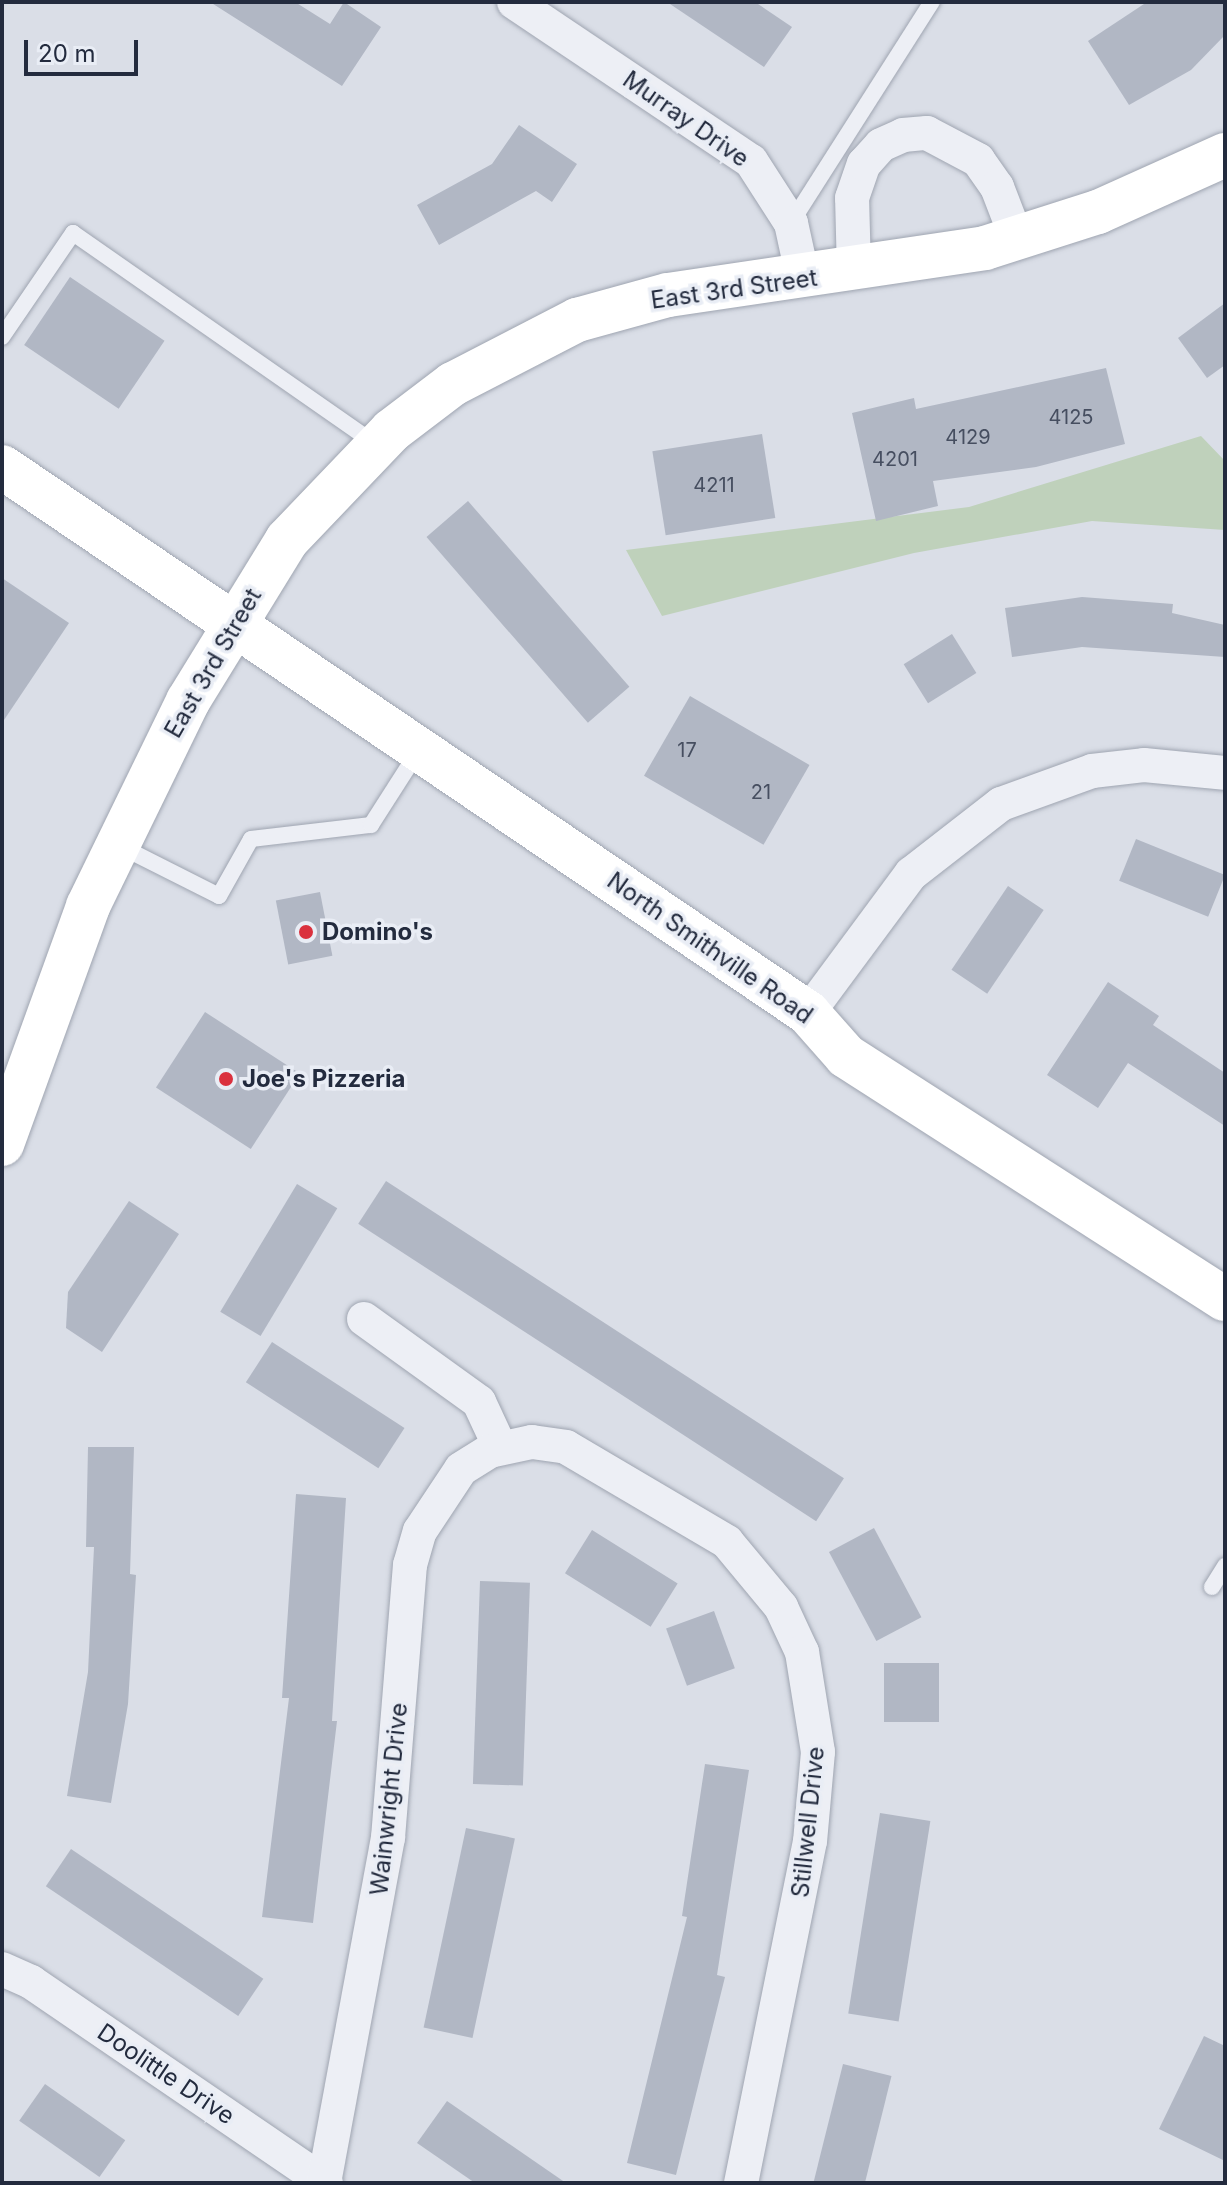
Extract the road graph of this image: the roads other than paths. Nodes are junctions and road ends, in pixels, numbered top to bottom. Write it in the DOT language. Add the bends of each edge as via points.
graph roads {
  1 [pos="514,2"];
  2 [pos="932,2"];
  3 [pos="1225,155"];
  4 [pos="791,223"];
  5 [pos="1017,239"];
  6 [pos="854,272"];
  7 [pos="803,278"];
  8 [pos="2,337"];
  9 [pos="376,445"];
  10 [pos="2,467"];
  11 [pos="234,622"];
  12 [pos="420,749"];
  13 [pos="1225,773"];
  14 [pos="117,844"];
  15 [pos="808,1013"];
  16 [pos="2,1144"];
  17 [pos="1225,1299"];
  18 [pos="364,1319"];
  19 [pos="500,1447"];
  20 [pos="1225,1566"];
  21 [pos="1212,1587"];
  22 [pos="2,1969"];
  23 [pos="325,2183"];
  24 [pos="741,2183"];
  1 -- 4 [label="street, Murray Drive" via="751,161"];
  2 -- 4 [label="lane"];
  3 -- 5 [label="main road, East 3rd Street" via="1098,212"];
  4 -- 7 [label="street, Murray Drive"];
  5 -- 6 [label="main road, East 3rd Street"];
  5 -- 6 [label="street" via="997,187 978,160 941,138 903,135 881,145 864,164 852,198"];
  6 -- 7 [label="main road, East 3rd Street"];
  7 -- 9 [label="main road, East 3rd Street" via="668,295 577,320 453,384"];
  8 -- 9 [label="lane" via="73,233"];
  9 -- 11 [label="main road, East 3rd Street" via="287,540"];
  10 -- 11 [label="main road, North Smithville Road"];
  11 -- 12 [label="main road, North Smithville Road"];
  11 -- 14 [label="main road, East 3rd Street"];
  12 -- 14 [label="lane" via="371,825 251,839 219,896"];
  12 -- 15 [label="main road, North Smithville Road"];
  13 -- 15 [label="street" via="1144,765 1092,771 1001,804 950,838 911,874"];
  14 -- 16 [label="main road, East 3rd Street" via="53,994"];
  15 -- 17 [label="main road, North Smithville Road" via="846,1056"];
  18 -- 19 [label="street" via="479,1402"];
  19 -- 23 [label="street, Wainwright Drive" via="461,1469 438,1497 410,1565 388,1838"];
  19 -- 24 [label="street, Stillwell Drive" via="532,1442 566,1447 727,1542 781,1607 802,1652 818,1752 810,1841 782,2006"];
  20 -- 21 [label="lane"];
  22 -- 23 [label="street, Doolittle Drive" via="43,1991"];
}
